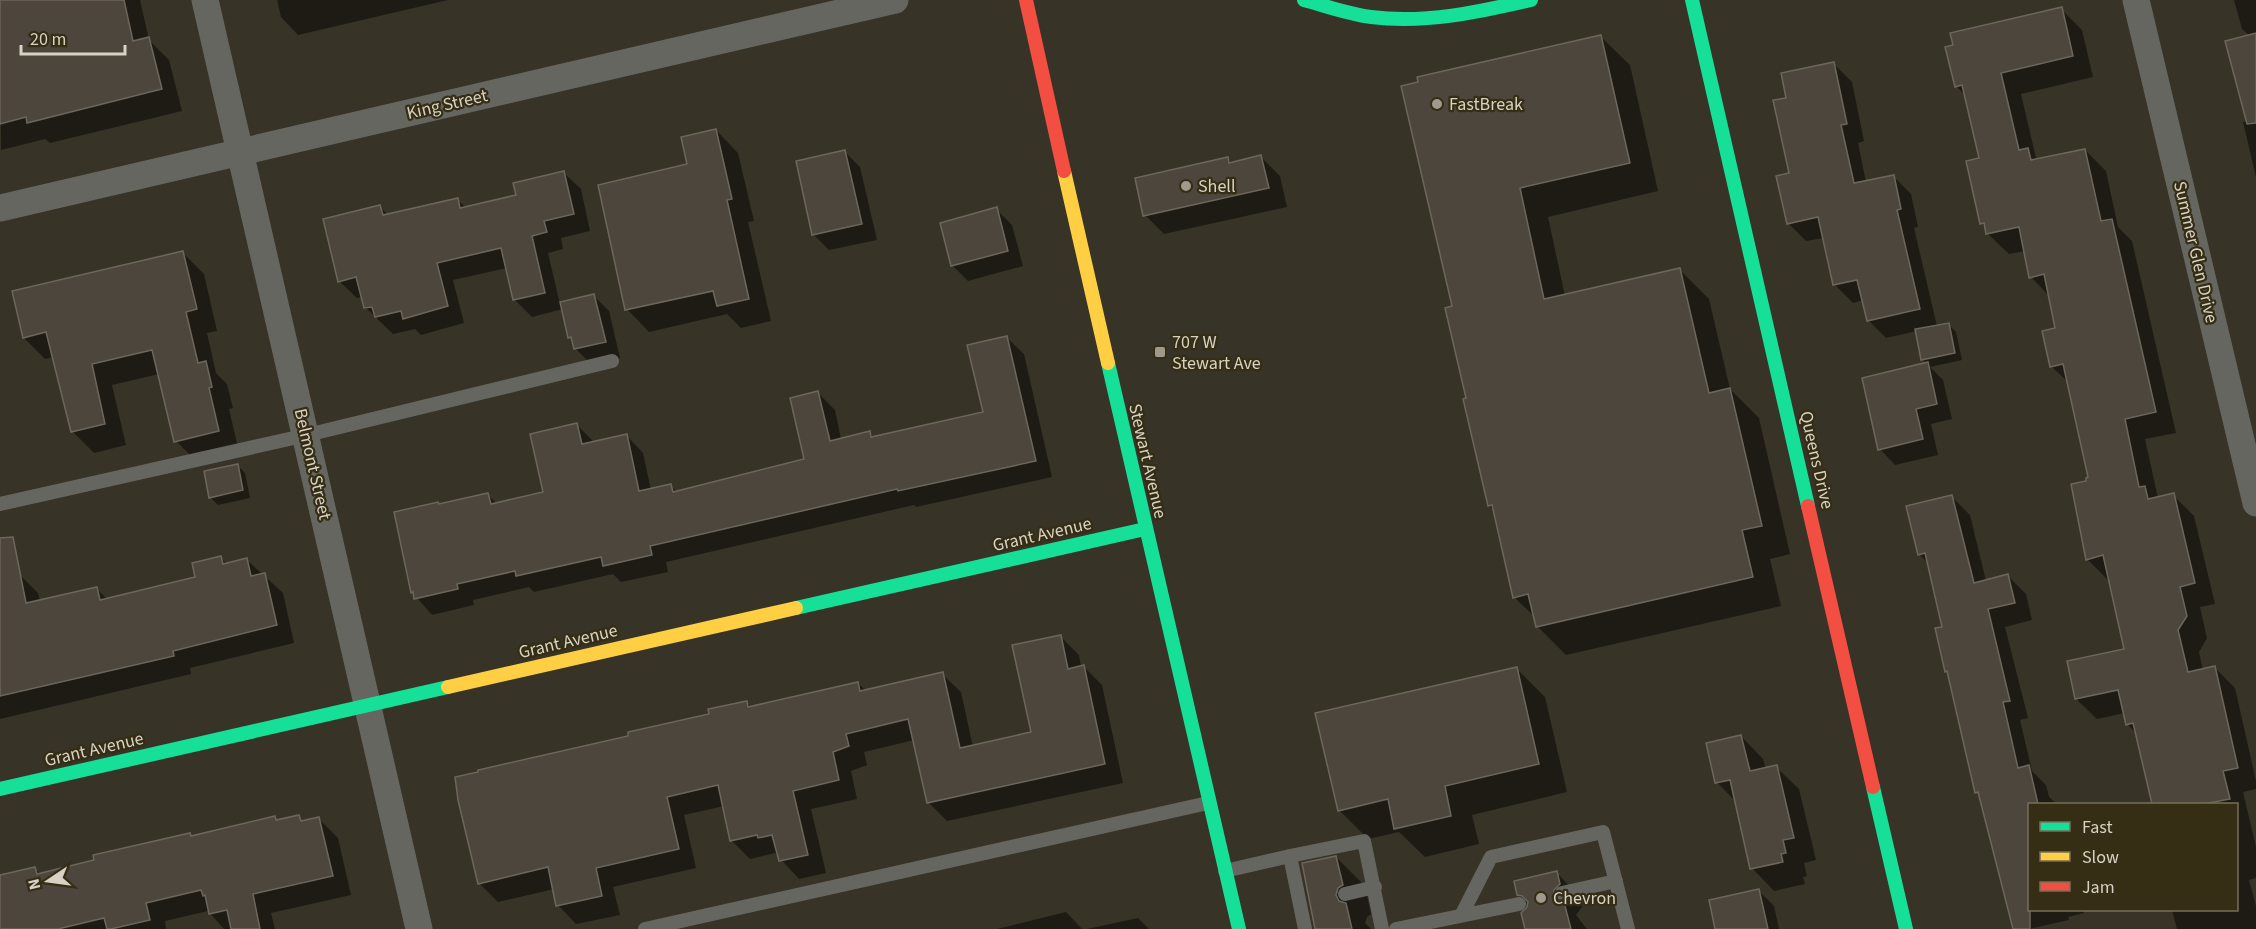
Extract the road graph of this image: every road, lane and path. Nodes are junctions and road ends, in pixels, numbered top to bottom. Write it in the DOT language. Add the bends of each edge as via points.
graph roads {
  1 [pos="205,0"];
  2 [pos="895,0"];
  3 [pos="1026,0"];
  4 [pos="1304,0"];
  5 [pos="1531,0"];
  6 [pos="1692,0"];
  7 [pos="2136,0"];
  8 [pos="1379,9"];
  9 [pos="241,153"];
  10 [pos="0,208"];
  11 [pos="612,361"];
  12 [pos="307,435"];
  13 [pos="2256,503"];
  14 [pos="0,504"];
  15 [pos="1145,529"];
  16 [pos="367,704"];
  17 [pos="0,789"];
  18 [pos="1208,803"];
  19 [pos="1290,856"];
  20 [pos="1225,871"];
  21 [pos="1616,881"];
  22 [pos="1375,887"];
  23 [pos="1562,893"];
  24 [pos="1345,894"];
  25 [pos="1519,904"];
  26 [pos="1462,914"];
  27 [pos="419,929"];
  28 [pos="645,929"];
  29 [pos="1239,929"];
  30 [pos="1305,929"];
  31 [pos="1382,929"];
  32 [pos="1396,929"];
  33 [pos="1628,929"];
  34 [pos="1906,929"];
  1 -- 9 [label="street, Belmont Street"];
  2 -- 9 [label="street, King Street"];
  3 -- 15 [label="street, Stewart Avenue"];
  4 -- 8 [label="street"];
  5 -- 8 [label="street" via="1451,17 1416,20"];
  6 -- 34 [label="street, Queens Drive"];
  7 -- 13 [label="street, Summer Glen Drive"];
  9 -- 10 [label="street, King Street"];
  9 -- 12 [label="street, Belmont Street"];
  11 -- 12 [label="lane"];
  12 -- 14 [label="lane"];
  12 -- 16 [label="street, Belmont Street"];
  15 -- 16 [label="street, Grant Avenue"];
  15 -- 18 [label="street, Stewart Avenue"];
  16 -- 17 [label="street, Grant Avenue"];
  16 -- 27 [label="street, Belmont Street"];
  18 -- 20 [label="street, Stewart Avenue"];
  18 -- 28 [label="lane"];
  19 -- 20 [label="lane"];
  19 -- 22 [label="lane" via="1364,841"];
  19 -- 30 [label="lane" via="1305,904"];
  20 -- 29 [label="street, Stewart Avenue"];
  21 -- 23 [label="lane"];
  21 -- 26 [label="lane" via="1603,832 1491,857"];
  21 -- 33 [label="lane"];
  22 -- 24 [label="lane"];
  22 -- 31 [label="lane"];
  25 -- 26 [label="lane"];
  26 -- 32 [label="lane"];
}
